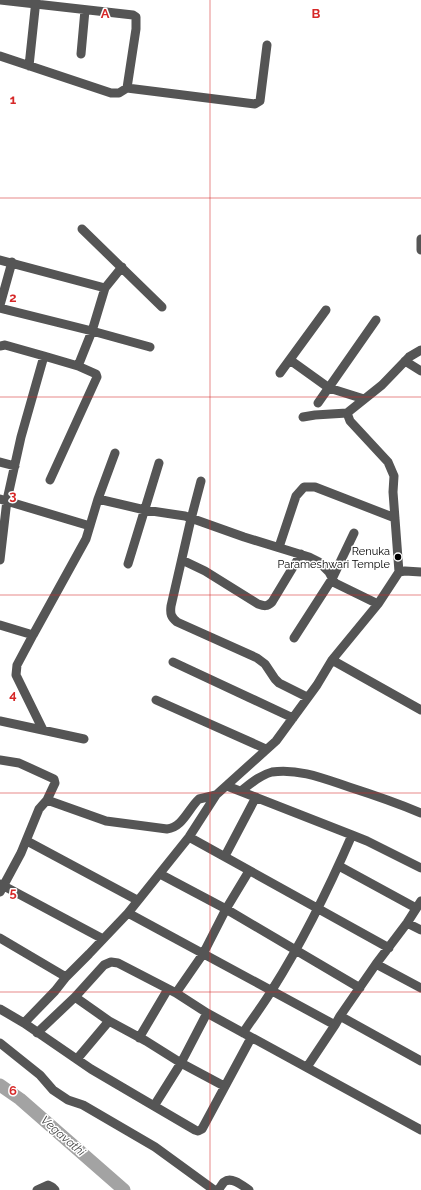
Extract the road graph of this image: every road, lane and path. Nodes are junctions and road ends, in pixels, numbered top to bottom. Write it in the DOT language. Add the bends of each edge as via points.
graph roads {
  1 [pos="0,0"];
  2 [pos="36,2"];
  3 [pos="85,10"];
  4 [pos="267,45"];
  5 [pos="80,54"];
  6 [pos="0,56"];
  7 [pos="29,66"];
  8 [pos="127,88"];
  9 [pos="82,228"];
  10 [pos="421,239"];
  11 [pos="421,250"];
  12 [pos="0,260"];
  13 [pos="12,262"];
  14 [pos="122,267"];
  15 [pos="105,288"];
  16 [pos="0,305"];
  17 [pos="162,307"];
  18 [pos="0,308"];
  19 [pos="326,310"];
  20 [pos="376,320"];
  21 [pos="92,331"];
  22 [pos="0,346"];
  23 [pos="150,347"];
  24 [pos="421,350"];
  25 [pos="44,356"];
  26 [pos="290,360"];
  27 [pos="405,361"];
  28 [pos="78,366"];
  29 [pos="421,371"];
  30 [pos="280,373"];
  31 [pos="329,388"];
  32 [pos="364,399"];
  33 [pos="318,403"];
  34 [pos="346,413"];
  35 [pos="303,417"];
  36 [pos="115,453"];
  37 [pos="0,462"];
  38 [pos="159,463"];
  39 [pos="14,466"];
  40 [pos="50,480"];
  41 [pos="201,481"];
  42 [pos="3,499"];
  43 [pos="98,499"];
  44 [pos="145,510"];
  45 [pos="191,518"];
  46 [pos="395,518"];
  47 [pos="90,526"];
  48 [pos="354,533"];
  49 [pos="279,547"];
  50 [pos="300,554"];
  51 [pos="0,560"];
  52 [pos="182,560"];
  53 [pos="128,564"];
  54 [pos="398,572"];
  55 [pos="421,572"];
  56 [pos="332,579"];
  57 [pos="378,604"];
  58 [pos="0,625"];
  59 [pos="33,635"];
  60 [pos="294,638"];
  61 [pos="332,660"];
  62 [pos="173,662"];
  63 [pos="307,697"];
  64 [pos="156,700"];
  65 [pos="421,710"];
  66 [pos="293,718"];
  67 [pos="0,721"];
  68 [pos="43,730"];
  69 [pos="84,738"];
  70 [pos="266,749"];
  71 [pos="0,760"];
  72 [pos="227,786"];
  73 [pos="240,791"];
  74 [pos="216,795"];
  75 [pos="256,797"];
  76 [pos="47,800"];
  77 [pos="421,813"];
  78 [pos="352,835"];
  79 [pos="189,837"];
  80 [pos="27,841"];
  81 [pos="225,856"];
  82 [pos="339,866"];
  83 [pos="421,868"];
  84 [pos="249,871"];
  85 [pos="160,874"];
  86 [pos="1,887"];
  87 [pos="137,900"];
  88 [pos="419,905"];
  89 [pos="226,909"];
  90 [pos="318,909"];
  91 [pos="128,913"];
  92 [pos="407,923"];
  93 [pos="421,930"];
  94 [pos="0,938"];
  95 [pos="103,939"];
  96 [pos="389,948"];
  97 [pos="296,950"];
  98 [pos="203,954"];
  99 [pos="376,964"];
  100 [pos="66,977"];
  101 [pos="360,988"];
  102 [pos="421,988"];
  103 [pos="168,989"];
  104 [pos="272,991"];
  105 [pos="176,993"];
  106 [pos="75,997"];
  107 [pos="0,1009"];
  108 [pos="207,1014"];
  109 [pos="340,1016"];
  110 [pos="109,1021"];
  111 [pos="24,1023"];
  112 [pos="335,1025"];
  113 [pos="37,1033"];
  114 [pos="243,1033"];
  115 [pos="139,1038"];
  116 [pos="251,1038"];
  117 [pos="0,1043"];
  118 [pos="77,1059"];
  119 [pos="421,1061"];
  120 [pos="181,1063"];
  121 [pos="307,1067"];
  122 [pos="224,1086"];
  123 [pos="154,1106"];
  124 [pos="421,1130"];
  125 [pos="37,1190"];
  126 [pos="55,1190"];
  127 [pos="214,1190"];
  128 [pos="218,1190"];
  129 [pos="250,1190"];
  1 -- 2 [label="street"];
  2 -- 3 [label="street"];
  2 -- 7 [label="street"];
  3 -- 5 [label="street"];
  3 -- 8 [label="street" via="136,17"];
  4 -- 8 [label="street" via="260,101 255,104"];
  6 -- 7 [label="street"];
  7 -- 8 [label="street" via="111,93 119,93"];
  9 -- 14 [label="street"];
  10 -- 11 [label="street"];
  12 -- 13 [label="street"];
  13 -- 15 [label="street"];
  13 -- 16 [label="street"];
  14 -- 15 [label="street"];
  14 -- 17 [label="street"];
  15 -- 21 [label="street"];
  18 -- 21 [label="street"];
  19 -- 26 [label="street"];
  20 -- 31 [label="street"];
  21 -- 23 [label="street"];
  21 -- 28 [label="street"];
  22 -- 25 [label="street" via="5,345"];
  24 -- 27 [label="street"];
  25 -- 28 [label="street"];
  25 -- 39 [label="street"];
  26 -- 30 [label="street"];
  26 -- 31 [label="street"];
  27 -- 29 [label="street"];
  27 -- 32 [label="street"];
  28 -- 40 [label="street" via="96,374 97,377"];
  31 -- 32 [label="street"];
  31 -- 33 [label="street"];
  32 -- 34 [label="street"];
  34 -- 35 [label="street"];
  34 -- 46 [label="street" via="350,421 388,462 394,476"];
  36 -- 43 [label="street"];
  37 -- 39 [label="street"];
  38 -- 44 [label="street"];
  39 -- 42 [label="street"];
  41 -- 45 [label="street"];
  42 -- 47 [label="street"];
  42 -- 51 [label="street"];
  43 -- 44 [label="street"];
  43 -- 47 [label="street"];
  44 -- 45 [label="street"];
  44 -- 53 [label="street"];
  45 -- 49 [label="street"];
  45 -- 52 [label="street"];
  46 -- 49 [label="street" via="315,487 304,487 296,496"];
  46 -- 54 [label="street"];
  47 -- 59 [label="street" via="73,564"];
  48 -- 56 [label="street"];
  49 -- 50 [label="street"];
  50 -- 52 [label="street" via="272,602 264,606"];
  50 -- 56 [label="street" via="320,562"];
  52 -- 63 [label="street" via="171,606 172,618 257,658 265,664 279,683"];
  54 -- 55 [label="street"];
  54 -- 57 [label="street"];
  56 -- 57 [label="street" via="335,583"];
  56 -- 60 [label="street"];
  57 -- 61 [label="street"];
  58 -- 59 [label="street"];
  59 -- 68 [label="street" via="18,665 16,675"];
  61 -- 63 [label="street"];
  61 -- 65 [label="street"];
  62 -- 66 [label="street"];
  63 -- 66 [label="street"];
  64 -- 70 [label="street"];
  66 -- 70 [label="street" via="276,741"];
  67 -- 68 [label="street"];
  68 -- 69 [label="street"];
  70 -- 72 [label="street"];
  71 -- 76 [label="street" via="19,763 54,779 55,783"];
  72 -- 73 [label="street"];
  72 -- 74 [label="street"];
  73 -- 75 [label="street"];
  73 -- 77 [label="street" via="262,775 272,772 295,772 332,781"];
  74 -- 76 [label="street" via="199,799 180,824 167,829 106,822"];
  74 -- 79 [label="street"];
  75 -- 78 [label="street"];
  75 -- 81 [label="street"];
  76 -- 80 [label="street" via="39,809"];
  78 -- 82 [label="street"];
  78 -- 83 [label="street"];
  79 -- 81 [label="street"];
  79 -- 85 [label="street"];
  80 -- 86 [label="street"];
  80 -- 87 [label="street"];
  81 -- 84 [label="street"];
  82 -- 88 [label="street"];
  82 -- 90 [label="street"];
  84 -- 89 [label="street"];
  84 -- 90 [label="street"];
  85 -- 87 [label="street"];
  85 -- 89 [label="street"];
  86 -- 95 [label="street"];
  87 -- 91 [label="street"];
  88 -- 92 [label="street"];
  89 -- 97 [label="street"];
  89 -- 98 [label="street"];
  90 -- 96 [label="street"];
  90 -- 97 [label="street"];
  91 -- 95 [label="street"];
  91 -- 98 [label="street"];
  92 -- 93 [label="street"];
  92 -- 96 [label="street"];
  94 -- 100 [label="street"];
  95 -- 100 [label="street"];
  96 -- 99 [label="street"];
  97 -- 101 [label="street"];
  97 -- 104 [label="street"];
  98 -- 104 [label="street"];
  98 -- 105 [label="street"];
  99 -- 101 [label="street"];
  99 -- 102 [label="street"];
  100 -- 111 [label="street"];
  101 -- 109 [label="street"];
  103 -- 105 [label="street"];
  103 -- 106 [label="street" via="118,963 111,962 104,965"];
  103 -- 115 [label="street"];
  104 -- 112 [label="street"];
  104 -- 114 [label="street"];
  105 -- 108 [label="street"];
  106 -- 110 [label="street"];
  106 -- 113 [label="street"];
  107 -- 111 [label="street"];
  108 -- 114 [label="street"];
  108 -- 120 [label="street"];
  109 -- 112 [label="street"];
  109 -- 119 [label="street"];
  110 -- 115 [label="street"];
  110 -- 118 [label="street"];
  111 -- 113 [label="street"];
  112 -- 121 [label="street"];
  113 -- 118 [label="street"];
  114 -- 116 [label="street"];
  115 -- 120 [label="street"];
  116 -- 121 [label="street"];
  116 -- 122 [label="street"];
  117 -- 127 [label="street" via="40,1075 53,1090 155,1147"];
  118 -- 123 [label="street"];
  120 -- 122 [label="street"];
  120 -- 123 [label="street"];
  121 -- 124 [label="street"];
  122 -- 123 [label="street" via="202,1129 198,1131"];
  125 -- 126 [label="street" via="48,1185"];
  128 -- 129 [label="street" via="224,1182 230,1180"];
}
